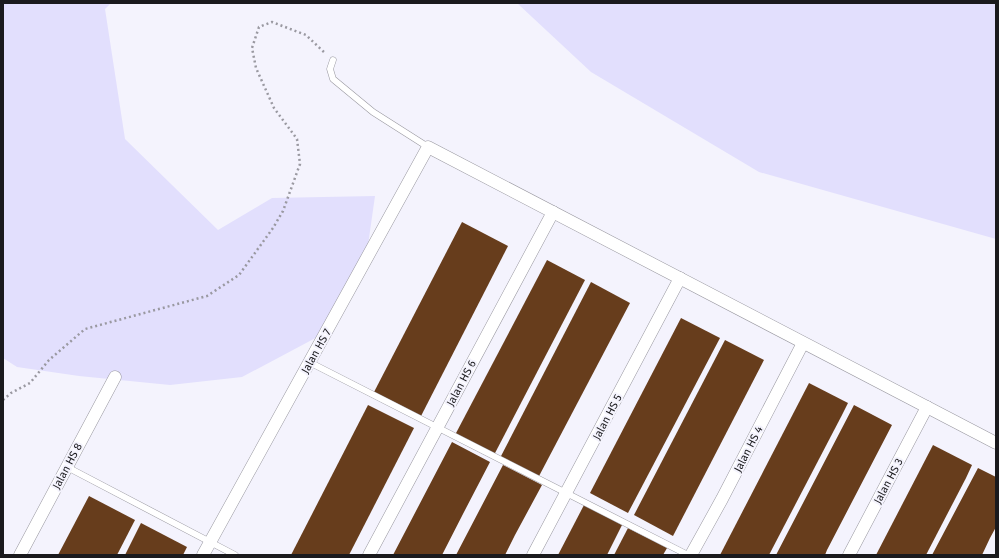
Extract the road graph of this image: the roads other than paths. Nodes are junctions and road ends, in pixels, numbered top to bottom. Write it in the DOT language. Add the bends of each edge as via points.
graph roads {
  1 [pos="333,60"];
  2 [pos="428,147"];
  3 [pos="553,212"];
  4 [pos="680,278"];
  5 [pos="803,342"];
  6 [pos="309,362"];
  7 [pos="115,377"];
  8 [pos="927,407"];
  9 [pos="437,428"];
  10 [pos="996,443"];
  11 [pos="67,467"];
  12 [pos="566,493"];
  13 [pos="210,542"];
  14 [pos="20,555"];
  15 [pos="202,555"];
  16 [pos="235,555"];
  17 [pos="369,555"];
  18 [pos="533,555"];
  19 [pos="688,555"];
  20 [pos="691,555"];
  21 [pos="849,555"];
  1 -- 2 [label="lane" via="330,68 333,79 373,112"];
  2 -- 3 [label="street"];
  2 -- 6 [label="street, Jalan HS 7"];
  3 -- 4 [label="street"];
  3 -- 9 [label="street, Jalan HS 6"];
  4 -- 5 [label="street"];
  4 -- 12 [label="street, Jalan HS 5"];
  5 -- 8 [label="street"];
  5 -- 20 [label="street, Jalan HS 4"];
  6 -- 9 [label="lane"];
  6 -- 13 [label="street, Jalan HS 7"];
  7 -- 11 [label="street, Jalan HS 8"];
  8 -- 10 [label="street"];
  8 -- 21 [label="street, Jalan HS 3"];
  9 -- 12 [label="lane"];
  9 -- 17 [label="street, Jalan HS 6"];
  11 -- 13 [label="lane"];
  11 -- 14 [label="street, Jalan HS 8"];
  12 -- 18 [label="street, Jalan HS 5"];
  12 -- 19 [label="lane"];
  13 -- 15 [label="street, Jalan HS 7"];
  13 -- 16 [label="lane"];
}
